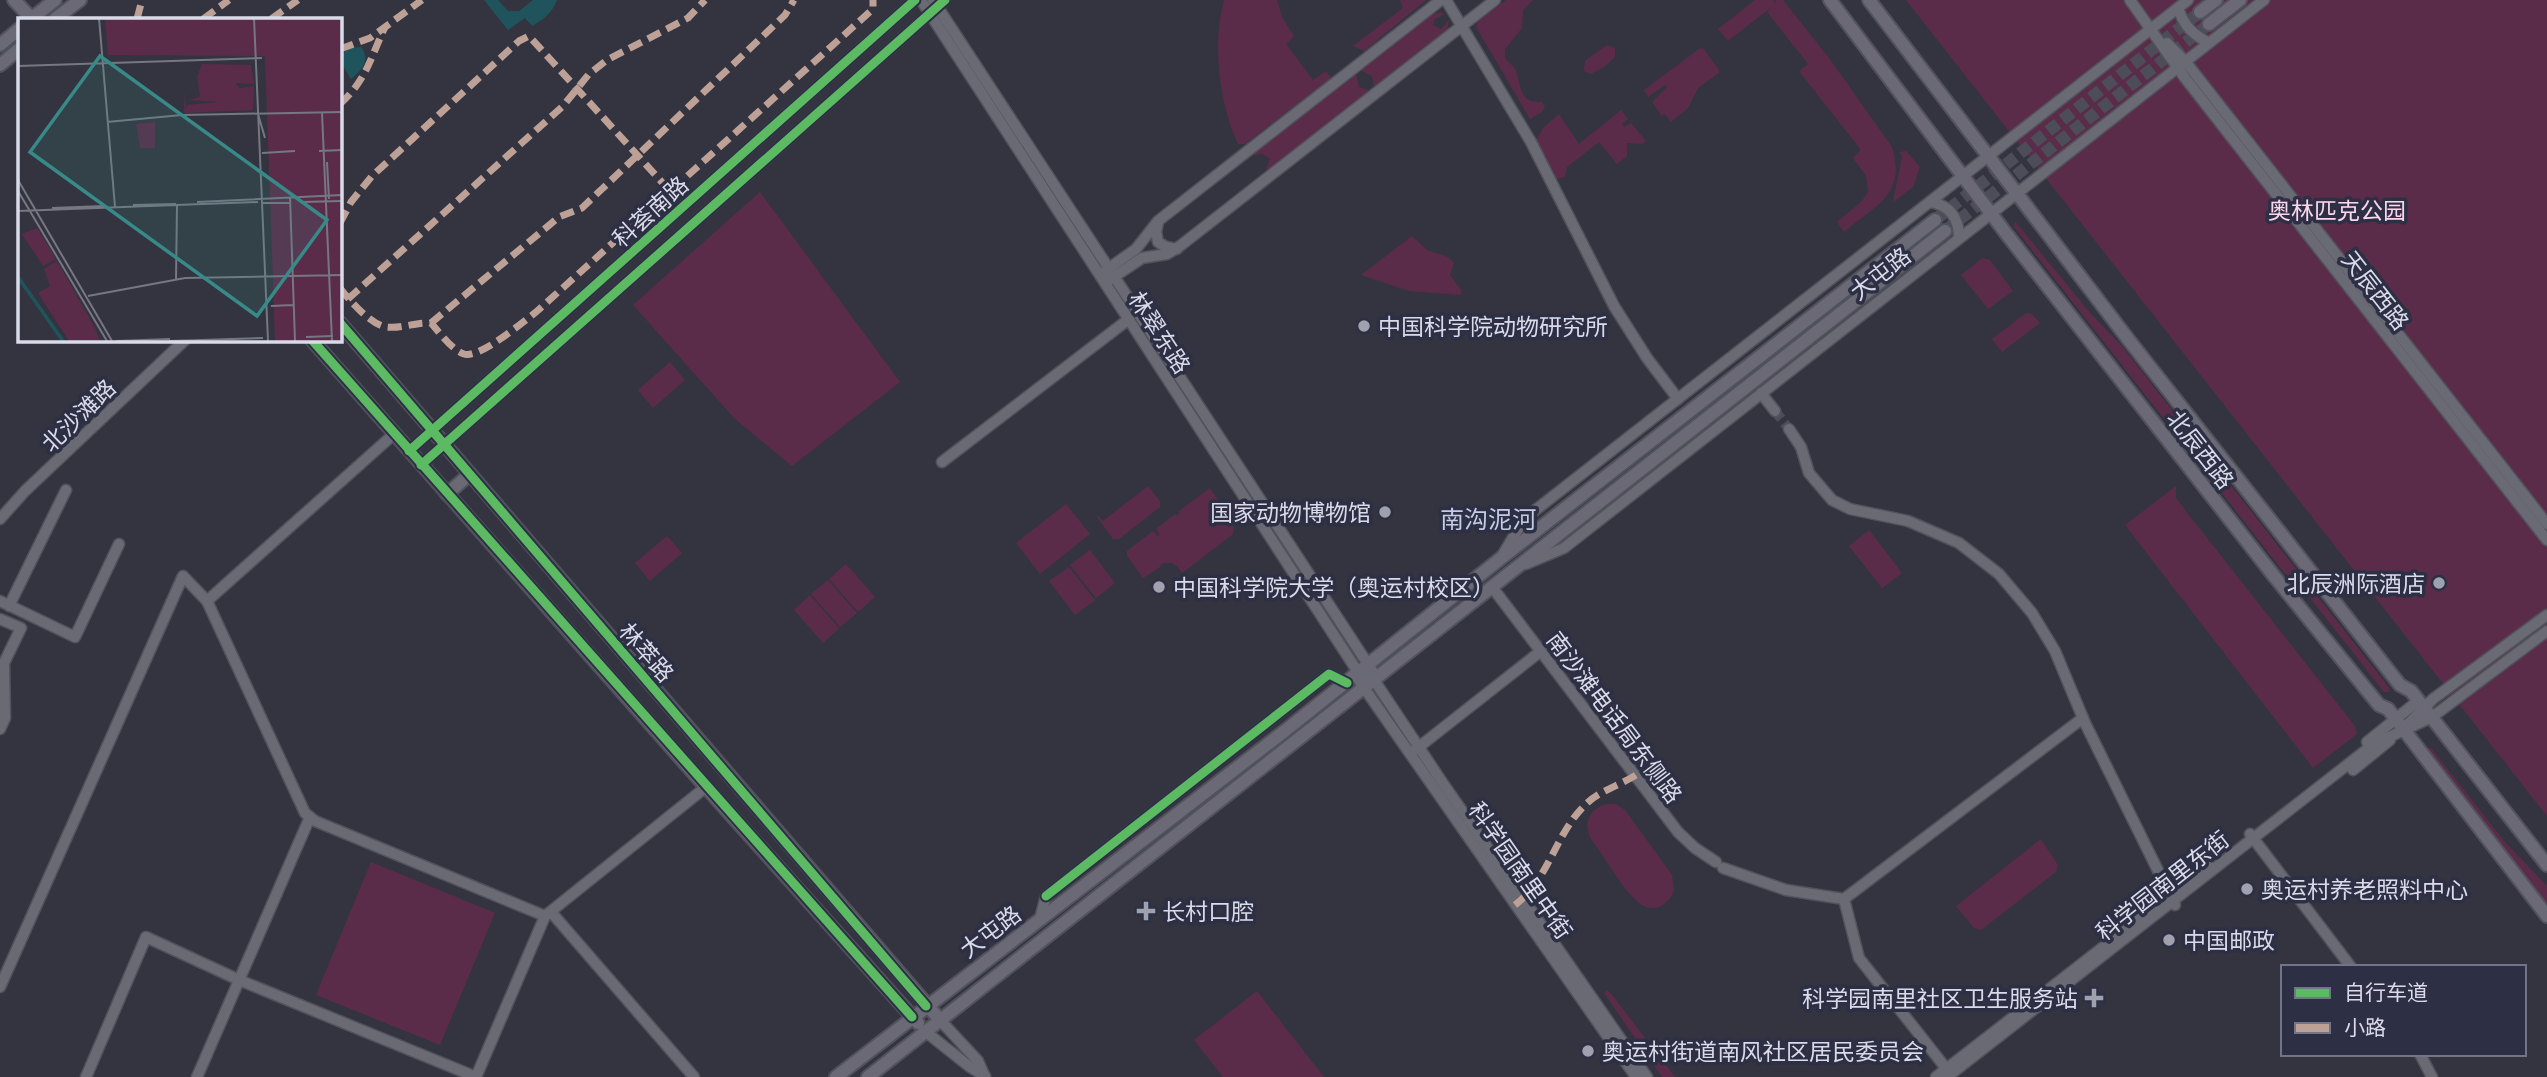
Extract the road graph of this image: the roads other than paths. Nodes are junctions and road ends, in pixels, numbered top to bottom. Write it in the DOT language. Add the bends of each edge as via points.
graph roads {
  1 [pos="14,0"];
  2 [pos="80,0"];
  3 [pos="915,0"];
  4 [pos="1444,0"];
  5 [pos="1495,0"];
  6 [pos="1830,0"];
  7 [pos="1869,0"];
  8 [pos="2130,0"];
  9 [pos="2188,0"];
  10 [pos="2216,0"];
  11 [pos="2241,0"];
  12 [pos="2264,0"];
  13 [pos="932,3"];
  14 [pos="63,7"];
  15 [pos="2178,8"];
  16 [pos="2200,12"];
  17 [pos="31,18"];
  18 [pos="35,18"];
  19 [pos="2210,24"];
  20 [pos="1463,26"];
  21 [pos="2152,28"];
  22 [pos="18,30"];
  23 [pos="2208,43"];
  24 [pos="0,45"];
  25 [pos="18,50"];
  26 [pos="0,65"];
  27 [pos="2181,65"];
  28 [pos="1990,155"];
  29 [pos="1963,176"];
  30 [pos="2017,192"];
  31 [pos="1930,202"];
  32 [pos="1992,213"];
  33 [pos="1935,220"];
  34 [pos="1158,221"];
  35 [pos="1945,231"];
  36 [pos="1959,238"];
  37 [pos="1177,248"];
  38 [pos="1107,276"];
  39 [pos="1129,319"];
  40 [pos="341,324"];
  41 [pos="184,341"];
  42 [pos="313,341"];
  43 [pos="1761,393"];
  44 [pos="1678,399"];
  45 [pos="1775,411"];
  46 [pos="1789,429"];
  47 [pos="433,431"];
  48 [pos="394,434"];
  49 [pos="445,445"];
  50 [pos="410,451"];
  51 [pos="942,462"];
  52 [pos="421,465"];
  53 [pos="470,474"];
  54 [pos="66,489"];
  55 [pos="447,494"];
  56 [pos="0,519"];
  57 [pos="2547,524"];
  58 [pos="2547,540"];
  59 [pos="119,544"];
  60 [pos="1500,559"];
  61 [pos="1516,568"];
  62 [pos="1492,587"];
  63 [pos="206,601"];
  64 [pos="5,604"];
  65 [pos="2547,615"];
  66 [pos="0,619"];
  67 [pos="2547,631"];
  68 [pos="1541,651"];
  69 [pos="1359,673"];
  70 [pos="1370,683"];
  71 [pos="2425,709"];
  72 [pos="2083,718"];
  73 [pos="2400,724"];
  74 [pos="0,729"];
  75 [pos="1416,749"];
  76 [pos="706,788"];
  77 [pos="310,817"];
  78 [pos="2254,839"];
  79 [pos="2547,865"];
  80 [pos="1844,899"];
  81 [pos="2173,901"];
  82 [pos="548,914"];
  83 [pos="2547,916"];
  84 [pos="1041,919"];
  85 [pos="2349,965"];
  86 [pos="239,979"];
  87 [pos="905,981"];
  88 [pos="0,988"];
  89 [pos="890,993"];
  90 [pos="926,1006"];
  91 [pos="912,1017"];
  92 [pos="940,1020"];
  93 [pos="926,1031"];
  94 [pos="2421,1056"];
  95 [pos="1951,1075"];
  96 [pos="985,1076"];
  97 [pos="86,1077"];
  98 [pos="197,1077"];
  99 [pos="476,1077"];
  100 [pos="694,1077"];
  101 [pos="836,1077"];
  102 [pos="868,1077"];
  103 [pos="1636,1077"];
  104 [pos="1645,1077"];
  105 [pos="1936,1077"];
  106 [pos="2432,1077"];
  1 -- 17 [label="main road"];
  2 -- 14 [label="main road"];
  3 -- 47 [label="street, 科荟南路"];
  4 -- 20 [label="street"];
  4 -- 34 [label="street"];
  5 -- 20 [label="street"];
  6 -- 29 [label="main road, 北辰西路"];
  7 -- 28 [label="main road, 北辰西路"];
  8 -- 21 [label="street, 天辰西路"];
  9 -- 15 [label="street, 大屯路"];
  10 -- 16 [label="main road"];
  11 -- 19 [label="main road"];
  12 -- 23 [label="street, 大屯路"];
  13 -- 38 [label="street, 林翠东路"];
  13 -- 49 [label="street, 科荟南路"];
  14 -- 18 [label="main road"];
  15 -- 21 [label="street, 大屯路"];
  15 -- 23 [label="street" via="2191,33"];
  20 -- 37 [label="street"];
  20 -- 44 [label="street" via="1542,161 1614,306"];
  21 -- 27 [label="street, 天辰西路"];
  21 -- 28 [label="street, 大屯路"];
  22 -- 24 [label="main road"];
  23 -- 27 [label="street, 大屯路"];
  25 -- 26 [label="main road"];
  27 -- 30 [label="street, 大屯路"];
  27 -- 57 [label="street, 天辰西路"];
  27 -- 58 [label="street, 天辰西路"];
  28 -- 29 [label="street, 大屯路"];
  28 -- 30 [label="main road, 北辰西路"];
  29 -- 31 [label="street, 大屯路"];
  29 -- 32 [label="main road, 北辰西路"];
  30 -- 32 [label="street, 大屯路"];
  30 -- 71 [label="main road, 北辰西路" via="2400,685"];
  31 -- 36 [label="street" via="1943,204 1952,214 1959,224"];
  31 -- 44 [label="street, 大屯路"];
  32 -- 36 [label="street, 大屯路"];
  32 -- 73 [label="main road, 北辰西路" via="2274,576 2379,705"];
  33 -- 60 [label="main road, 大屯路"];
  34 -- 37 [label="street" via="1158,242"];
  34 -- 38 [label="street"];
  35 -- 61 [label="main road, 大屯路"];
  36 -- 43 [label="street, 大屯路"];
  37 -- 38 [label="street" via="1142,258"];
  38 -- 39 [label="street, 林翠东路"];
  38 -- 69 [label="street, 林翠东路"];
  39 -- 51 [label="street"];
  39 -- 69 [label="street, 林翠东路"];
  40 -- 47 [label="main road, 林萃路"];
  41 -- 56 [label="street, 北沙滩路"];
  42 -- 48 [label="main road, 林萃路"];
  43 -- 45 [label="street"];
  43 -- 61 [label="street, 大屯路" via="1564,548"];
  44 -- 60 [label="street, 大屯路" via="1524,519"];
  46 -- 72 [label="street" via="1809,473 1832,500 1933,531 1959,543 1999,574 2032,613 2055,651"];
  47 -- 49 [label="main road, 林萃路"];
  47 -- 50 [label="street, 科荟南路"];
  48 -- 50 [label="main road, 林萃路"];
  48 -- 63 [label="street"];
  49 -- 52 [label="street, 科荟南路"];
  49 -- 53 [label="main road, 林萃路"];
  50 -- 52 [label="main road, 林萃路"];
  52 -- 55 [label="main road, 林萃路"];
  53 -- 55 [label="main road"];
  53 -- 87 [label="main road, 林萃路"];
  54 -- 64 [label="street"];
  55 -- 76 [label="main road, 林萃路"];
  59 -- 64 [label="street" via="75,637"];
  60 -- 69 [label="main road, 大屯路"];
  61 -- 62 [label="main road, 大屯路"];
  62 -- 68 [label="street, 南沙滩电话局东侧路"];
  62 -- 70 [label="main road, 大屯路"];
  63 -- 77 [label="street"];
  63 -- 88 [label="street" via="183,576"];
  65 -- 71 [label="street"];
  66 -- 74 [label="street" via="21,628 4,663 5,718"];
  67 -- 71 [label="street"];
  68 -- 75 [label="street"];
  68 -- 80 [label="street, 南沙滩电话局东侧路" via="1678,832 1695,848 1719,865 1786,890"];
  69 -- 70 [label="main road"];
  69 -- 84 [label="main road, 大屯路"];
  69 -- 84 [label="street" via="1329,674 1046,896"];
  70 -- 75 [label="street, 科学园南里中街"];
  70 -- 92 [label="main road, 大屯路"];
  70 -- 103 [label="street"];
  71 -- 73 [label="street"];
  71 -- 73 [label="street"];
  71 -- 79 [label="main road, 北辰西路"];
  72 -- 80 [label="street"];
  72 -- 81 [label="street"];
  73 -- 78 [label="street, 科学园南里东街"];
  73 -- 83 [label="main road, 北辰西路"];
  75 -- 104 [label="street, 科学园南里中街"];
  76 -- 82 [label="street"];
  76 -- 89 [label="main road, 林萃路"];
  77 -- 82 [label="street"];
  77 -- 86 [label="street"];
  78 -- 81 [label="street, 科学园南里东街"];
  78 -- 85 [label="street"];
  80 -- 95 [label="street" via="1859,958"];
  81 -- 95 [label="street, 科学园南里东街"];
  82 -- 99 [label="street"];
  82 -- 100 [label="street"];
  84 -- 90 [label="main road, 大屯路"];
  86 -- 97 [label="street" via="146,937"];
  86 -- 98 [label="street"];
  86 -- 99 [label="street"];
  87 -- 89 [label="main road"];
  87 -- 90 [label="main road, 林萃路"];
  89 -- 91 [label="main road, 林萃路"];
  90 -- 91 [label="main road, 大屯路"];
  90 -- 92 [label="main road, 林萃路"];
  91 -- 93 [label="main road, 林萃路"];
  91 -- 101 [label="main road, 大屯路"];
  92 -- 93 [label="main road, 大屯路"];
  92 -- 96 [label="street" via="978,1061"];
  93 -- 96 [label="street"];
  93 -- 102 [label="main road, 大屯路"];
  94 -- 106 [label="street"];
  95 -- 105 [label="street, 科学园南里东街"];
}
